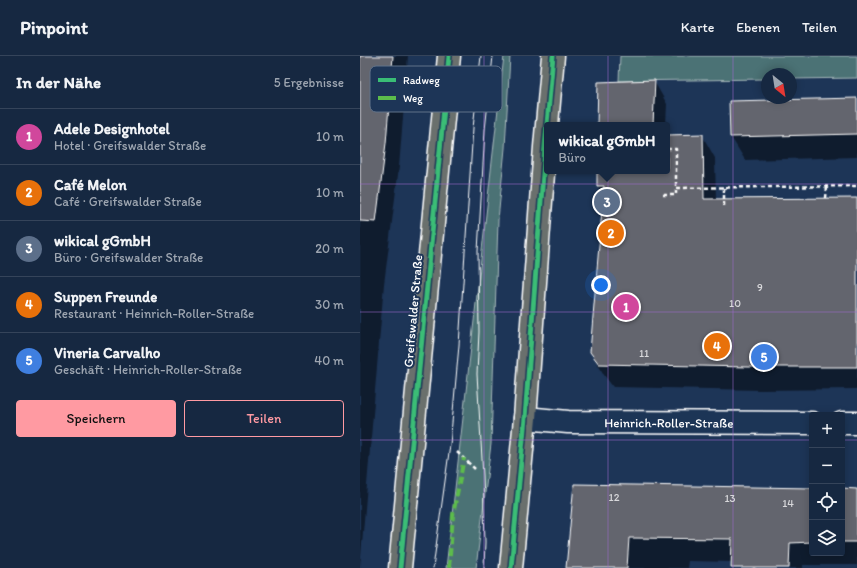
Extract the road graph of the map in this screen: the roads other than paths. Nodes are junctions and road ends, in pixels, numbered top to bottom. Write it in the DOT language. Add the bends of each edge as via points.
graph roads {
  1 [pos="449,56"];
  2 [pos="553,56"];
  3 [pos="448,66"];
  4 [pos="444,112"];
  5 [pos="547,122"];
  6 [pos="544,161"];
  7 [pos="525,418"];
  8 [pos="809,422"];
  9 [pos="845,423"];
  10 [pos="857,423"];
  11 [pos="400,568"];
  12 [pos="511,568"];
  1 -- 3 [label="main road, Greifswalder Straße"];
  2 -- 5 [label="main road"];
  4 -- 11 [label="main road, Greifswalder Straße"];
  6 -- 7 [label="main road"];
  7 -- 8 [label="street, Heinrich-Roller-Straße" via="568,422"];
  7 -- 12 [label="main road"];
  9 -- 10 [label="street"];
}
